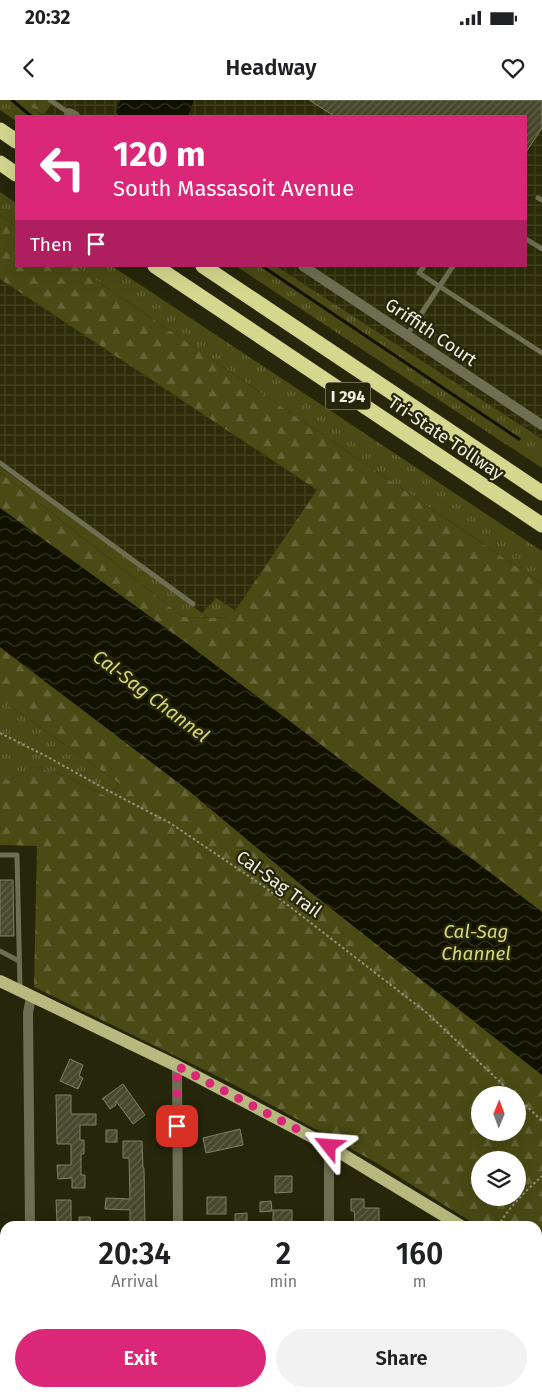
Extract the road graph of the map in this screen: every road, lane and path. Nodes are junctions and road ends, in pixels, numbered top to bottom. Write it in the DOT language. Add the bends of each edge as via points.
graph roads {
  1 [pos="50,100"];
  2 [pos="72,115"];
  3 [pos="0,130"];
  4 [pos="15,140"];
  5 [pos="0,163"];
  6 [pos="15,173"];
  7 [pos="527,240"];
  8 [pos="542,249"];
  9 [pos="156,267"];
  10 [pos="204,267"];
  11 [pos="305,267"];
  12 [pos="424,267"];
  13 [pos="451,267"];
  14 [pos="439,287"];
  15 [pos="407,335"];
  16 [pos="542,353"];
  17 [pos="542,425"];
  18 [pos="0,463"];
  19 [pos="542,493"];
  20 [pos="542,525"];
  21 [pos="193,604"];
  22 [pos="0,733"];
  23 [pos="0,855"];
  24 [pos="0,951"];
  25 [pos="19,961"];
  26 [pos="0,981"];
  27 [pos="25,994"];
  28 [pos="177,1066"];
  29 [pos="505,1086"];
  30 [pos="526,1106"];
  31 [pos="542,1121"];
  32 [pos="329,1146"];
  33 [pos="542,1176"];
  34 [pos="30,1221"];
  35 [pos="178,1221"];
  36 [pos="329,1221"];
  37 [pos="453,1221"];
  38 [pos="501,1221"];
  1 -- 2 [label="lane"];
  3 -- 4 [label="highway"];
  5 -- 6 [label="highway"];
  7 -- 8 [label="lane"];
  9 -- 20 [label="highway, Tri-State Tollway / I 294"];
  10 -- 19 [label="highway, Tri-State Tollway / I 294"];
  11 -- 15 [label="street, Griffith Court"];
  12 -- 14 [label="lane" via="420,274"];
  13 -- 14 [label="lane"];
  14 -- 15 [label="lane"];
  14 -- 16 [label="lane"];
  15 -- 17 [label="street, Griffith Court"];
  18 -- 21 [label="lane"];
  22 -- 29 [label="path, Cal-Sag Trail" via="170,823 262,885 427,1012"];
  23 -- 25 [label="lane" via="17,855"];
  24 -- 25 [label="lane"];
  25 -- 27 [label="lane"];
  26 -- 27 [label="main road"];
  27 -- 28 [label="main road"];
  27 -- 34 [label="street" via="28,1013"];
  28 -- 32 [label="main road"];
  28 -- 35 [label="street"];
  30 -- 31 [label="path"];
  32 -- 36 [label="street"];
  32 -- 37 [label="main road"];
  33 -- 38 [label="path"];
}
